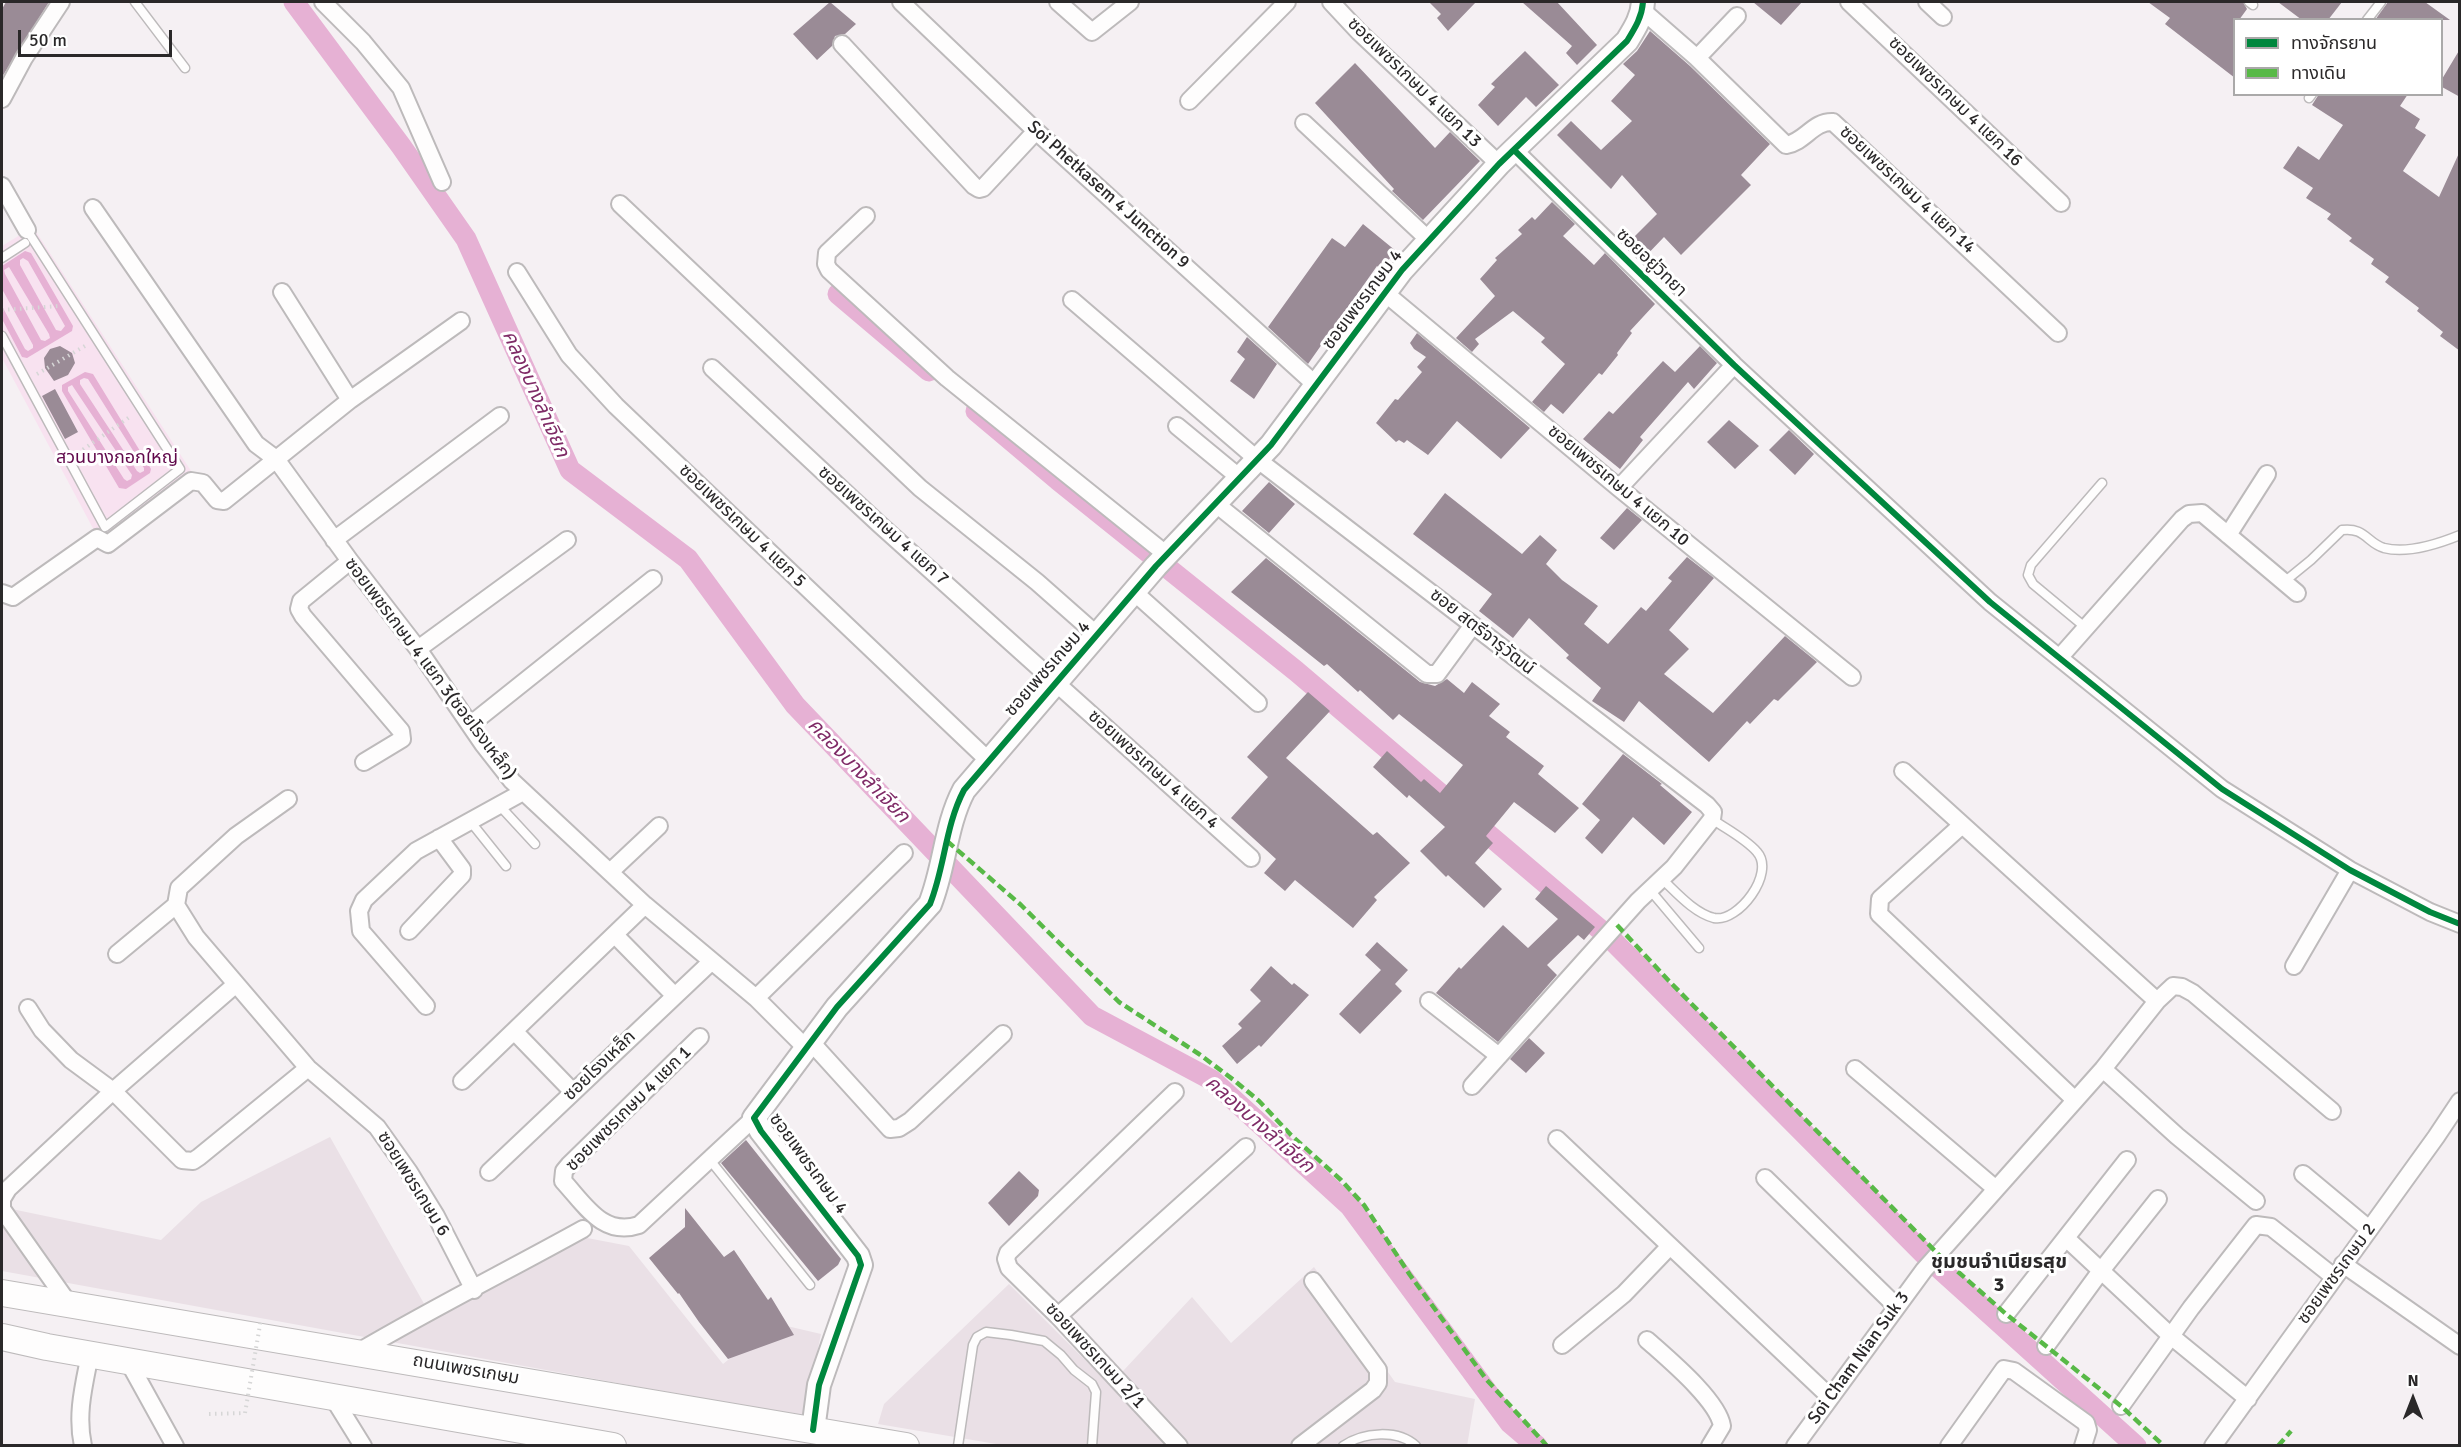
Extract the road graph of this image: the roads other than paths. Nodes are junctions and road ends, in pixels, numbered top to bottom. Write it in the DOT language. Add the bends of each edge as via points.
graph roads {
  1 [pos="61,2"];
  2 [pos="135,2"];
  3 [pos="323,2"];
  4 [pos="901,2"];
  5 [pos="1058,2"];
  6 [pos="1130,2"];
  7 [pos="1287,2"];
  8 [pos="1330,2"];
  9 [pos="1849,2"];
  10 [pos="1927,2"];
  11 [pos="2381,2"];
  12 [pos="1643,6"];
  13 [pos="1737,16"];
  14 [pos="1943,16"];
  15 [pos="2369,18"];
  16 [pos="842,44"];
  17 [pos="1697,58"];
  18 [pos="185,69"];
  19 [pos="2,99"];
  20 [pos="1189,101"];
  21 [pos="1304,123"];
  22 [pos="1036,131"];
  23 [pos="1506,157"];
  24 [pos="442,182"];
  25 [pos="2,186"];
  26 [pos="2061,203"];
  27 [pos="620,204"];
  28 [pos="93,208"];
  29 [pos="866,216"];
  30 [pos="26,237"];
  31 [pos="1429,240"];
  32 [pos="2,258"];
  33 [pos="517,272"];
  34 [pos="282,292"];
  35 [pos="1385,292"];
  36 [pos="1072,300"];
  37 [pos="461,321"];
  38 [pos="2058,333"];
  39 [pos="2,336"];
  40 [pos="1734,365"];
  41 [pos="712,368"];
  42 [pos="1317,386"];
  43 [pos="350,400"];
  44 [pos="500,416"];
  45 [pos="1177,426"];
  46 [pos="276,459"];
  47 [pos="1258,460"];
  48 [pos="2267,474"];
  49 [pos="1240,478"];
  50 [pos="2102,483"];
  51 [pos="1619,488"];
  52 [pos="1216,504"];
  53 [pos="2228,535"];
  54 [pos="2460,535"];
  55 [pos="334,540"];
  56 [pos="567,540"];
  57 [pos="1162,560"];
  58 [pos="350,561"];
  59 [pos="653,579"];
  60 [pos="2291,587"];
  61 [pos="1134,592"];
  62 [pos="2,593"];
  63 [pos="1473,625"];
  64 [pos="2086,628"];
  65 [pos="1097,635"];
  66 [pos="418,650"];
  67 [pos="2060,657"];
  68 [pos="1852,677"];
  69 [pos="1056,683"];
  70 [pos="1258,703"];
  71 [pos="470,725"];
  72 [pos="988,761"];
  73 [pos="364,762"];
  74 [pos="1903,771"];
  75 [pos="523,792"];
  76 [pos="288,800"];
  77 [pos="499,805"];
  78 [pos="1710,812"];
  79 [pos="470,821"];
  80 [pos="1962,825"];
  81 [pos="659,826"];
  82 [pos="439,838"];
  83 [pos="536,844"];
  84 [pos="904,853"];
  85 [pos="1251,858"];
  86 [pos="506,866"];
  87 [pos="2350,870"];
  88 [pos="610,872"];
  89 [pos="1656,884"];
  90 [pos="176,905"];
  91 [pos="645,905"];
  92 [pos="2460,924"];
  93 [pos="409,931"];
  94 [pos="615,935"];
  95 [pos="1699,948"];
  96 [pos="117,954"];
  97 [pos="712,961"];
  98 [pos="2294,966"];
  99 [pos="235,985"];
  100 [pos="674,996"];
  101 [pos="756,998"];
  102 [pos="1429,1001"];
  103 [pos="2157,1001"];
  104 [pos="426,1006"];
  105 [pos="28,1008"];
  106 [pos="514,1031"];
  107 [pos="1003,1034"];
  108 [pos="700,1037"];
  109 [pos="809,1045"];
  110 [pos="1499,1056"];
  111 [pos="308,1068"];
  112 [pos="1855,1069"];
  113 [pos="2103,1069"];
  114 [pos="462,1081"];
  115 [pos="1472,1086"];
  116 [pos="113,1092"];
  117 [pos="573,1092"];
  118 [pos="1174,1092"];
  119 [pos="2075,1100"];
  120 [pos="2460,1101"];
  121 [pos="2332,1111"];
  122 [pos="754,1118"];
  123 [pos="1557,1139"];
  124 [pos="1246,1147"];
  125 [pos="710,1160"];
  126 [pos="2127,1160"];
  127 [pos="489,1172"];
  128 [pos="2302,1174"];
  129 [pos="1765,1178"];
  130 [pos="1996,1189"];
  131 [pos="2158,1199"];
  132 [pos="2256,1202"];
  133 [pos="583,1229"];
  134 [pos="2369,1229"];
  135 [pos="2066,1238"];
  136 [pos="1670,1245"];
  137 [pos="2338,1270"];
  138 [pos="2100,1272"];
  139 [pos="1313,1281"];
  140 [pos="810,1285"];
  141 [pos="474,1290"];
  142 [pos="2,1292"];
  143 [pos="69,1304"];
  144 [pos="1897,1307"];
  145 [pos="2006,1314"];
  146 [pos="1058,1316"];
  147 [pos="2171,1336"];
  148 [pos="2,1337"];
  149 [pos="1647,1340"];
  150 [pos="2,1343"];
  151 [pos="1562,1345"];
  152 [pos="2046,1346"];
  153 [pos="2460,1346"];
  154 [pos="47,1347"];
  155 [pos="360,1351"];
  156 [pos="90,1354"];
  157 [pos="128,1361"];
  158 [pos="332,1396"];
  159 [pos="1830,1397"];
  160 [pos="2248,1399"];
  161 [pos="2121,1406"];
  162 [pos="813,1430"];
  163 [pos="83,1446"];
  164 [pos="174,1446"];
  165 [pos="363,1446"];
  166 [pos="612,1446"];
  167 [pos="906,1446"];
  168 [pos="958,1446"];
  169 [pos="1092,1446"];
  170 [pos="1179,1446"];
  171 [pos="1300,1446"];
  172 [pos="1343,1446"];
  173 [pos="1416,1446"];
  174 [pos="1710,1446"];
  175 [pos="1795,1446"];
  176 [pos="1949,1446"];
  177 [pos="2083,1446"];
  178 [pos="2213,1446"];
  1 -- 19 [label="street"];
  2 -- 18 [label="lane"];
  3 -- 24 [label="street" via="363,42 400,88"];
  4 -- 22 [label="street, Soi Phetkasem 4 Junction 9"];
  5 -- 6 [label="street" via="1092,32"];
  7 -- 20 [label="street"];
  8 -- 23 [label="street, ซอยเพชรเกษม 4 แยก 13" via="1359,32"];
  9 -- 26 [label="street, ซอยเพชรเกษม 4 แยก 16"];
  10 -- 14 [label="street"];
  11 -- 15 [label="lane"];
  12 -- 17 [label="street, ซอยเพชรเกษม 4 แยก 14"];
  12 -- 23 [label="street, ซอยเพชรเกษม 4" via="1627,41"];
  13 -- 17 [label="street"];
  16 -- 22 [label="street" via="979,189"];
  17 -- 38 [label="street, ซอยเพชรเกษม 4 แยก 14" via="1786,145 1795,144 1818,125 1833,122"];
  21 -- 31 [label="street"];
  22 -- 42 [label="street, Soi Phetkasem 4 Junction 9"];
  23 -- 31 [label="street, ซอยเพชรเกษม 4"];
  23 -- 40 [label="street, ซอยอยู่วิทยา"];
  25 -- 30 [label="street"];
  27 -- 65 [label="street" via="920,488"];
  28 -- 46 [label="street, ซอยเพชรเกษม 4 แยก 3(ซอยโรงเหล็ก)" via="256,444"];
  29 -- 57 [label="street" via="827,253 829,270 948,378"];
  30 -- 32 [label="lane"];
  30 -- 39 [label="lane" via="180,469 105,526"];
  31 -- 35 [label="street, ซอยเพชรเกษม 4"];
  33 -- 72 [label="street, ซอยเพชรเกษม 4 แยก 5" via="568,355 616,406"];
  34 -- 43 [label="street"];
  35 -- 42 [label="street, ซอยเพชรเกษม 4"];
  35 -- 51 [label="street, ซอยเพชรเกษม 4 แยก 10"];
  36 -- 47 [label="street, ซอย สตรีจารุวัฒน์"];
  37 -- 43 [label="street"];
  40 -- 51 [label="street"];
  40 -- 67 [label="street, ซอยอยู่วิทยา" via="1990,602"];
  41 -- 69 [label="street, ซอยเพชรเกษม 4 แยก 7"];
  42 -- 47 [label="street, ซอยเพชรเกษม 4"];
  43 -- 46 [label="street"];
  44 -- 55 [label="street"];
  45 -- 49 [label="street"];
  46 -- 55 [label="street, ซอยเพชรเกษม 4 แยก 3(ซอยโรงเหล็ก)"];
  46 -- 62 [label="street" via="224,501 217,500 202,483 190,482 108,544 97,538 13,597"];
  47 -- 49 [label="street, ซอยเพชรเกษม 4"];
  47 -- 63 [label="street, ซอย สตรีจารุวัฒน์"];
  48 -- 53 [label="street"];
  49 -- 52 [label="street, ซอยเพชรเกษม 4"];
  50 -- 64 [label="lane" via="2031,566 2028,575 2033,584"];
  51 -- 68 [label="street, ซอยเพชรเกษม 4 แยก 10"];
  52 -- 57 [label="street, ซอยเพชรเกษม 4"];
  52 -- 63 [label="street" via="1427,674 1437,674"];
  53 -- 60 [label="street"];
  53 -- 64 [label="street" via="2202,513 2189,514"];
  54 -- 60 [label="lane" via="2437,544 2394,549 2379,545 2359,531 2342,530 2311,560"];
  55 -- 58 [label="street, ซอยเพชรเกษม 4 แยก 3(ซอยโรงเหล็ก)"];
  56 -- 66 [label="street"];
  57 -- 61 [label="street, ซอยเพชรเกษม 4"];
  58 -- 66 [label="street, ซอยเพชรเกษม 4 แยก 3(ซอยโรงเหล็ก)"];
  58 -- 73 [label="street" via="301,601 299,609 400,731 402,739"];
  59 -- 71 [label="street"];
  61 -- 65 [label="street, ซอยเพชรเกษม 4"];
  61 -- 70 [label="street"];
  63 -- 78 [label="street, ซอย สตรีจารุวัฒน์"];
  64 -- 67 [label="street"];
  65 -- 69 [label="street, ซอยเพชรเกษม 4"];
  66 -- 71 [label="street, ซอยเพชรเกษม 4 แยก 3(ซอยโรงเหล็ก)"];
  67 -- 87 [label="street, ซอยอยู่วิทยา" via="2222,789"];
  69 -- 72 [label="street, ซอยเพชรเกษม 4"];
  69 -- 85 [label="street, ซอยเพชรเกษม 4 แยก 4"];
  71 -- 75 [label="street, ซอยเพชรเกษม 4 แยก 3(ซอยโรงเหล็ก)"];
  72 -- 109 [label="street, ซอยเพชรเกษม 4" via="954,808 930,904 837,1007"];
  74 -- 80 [label="street"];
  75 -- 77 [label="street"];
  75 -- 88 [label="street, ซอยเพชรเกษม 4 แยก 3(ซอยโรงเหล็ก)"];
  76 -- 90 [label="street" via="236,836 179,888"];
  77 -- 79 [label="street"];
  77 -- 83 [label="lane"];
  78 -- 89 [label="street" via="1674,867"];
  78 -- 89 [label="lane" via="1758,852 1763,863 1761,879 1744,903 1729,916 1714,918"];
  79 -- 82 [label="street"];
  79 -- 86 [label="lane"];
  80 -- 103 [label="street"];
  80 -- 119 [label="street" via="1880,899 1879,914"];
  81 -- 88 [label="street"];
  82 -- 93 [label="street" via="462,869 462,875"];
  82 -- 104 [label="street" via="416,851 364,900 359,911 361,931"];
  84 -- 101 [label="street"];
  87 -- 92 [label="street, ซอยอยู่วิทยา"];
  87 -- 98 [label="street"];
  88 -- 91 [label="street, ซอยเพชรเกษม 4 แยก 3(ซอยโรงเหล็ก)"];
  89 -- 95 [label="lane"];
  89 -- 110 [label="street"];
  90 -- 96 [label="street"];
  90 -- 99 [label="street, ซอยเพชรเกษม 6" via="196,938"];
  91 -- 94 [label="street"];
  91 -- 97 [label="street, ซอยเพชรเกษม 4 แยก 3(ซอยโรงเหล็ก)"];
  94 -- 100 [label="street"];
  94 -- 106 [label="street"];
  97 -- 100 [label="street, ซอยโรงเหล็ก"];
  97 -- 101 [label="street, ซอยเพชรเกษม 4 แยก 3(ซอยโรงเหล็ก)"];
  99 -- 111 [label="street, ซอยเพชรเกษม 6"];
  99 -- 116 [label="street"];
  100 -- 117 [label="street, ซอยโรงเหล็ก"];
  101 -- 109 [label="street, ซอยเพชรเกษม 4 แยก 3(ซอยโรงเหล็ก)"];
  102 -- 110 [label="street"];
  103 -- 113 [label="street, Soi Cham Nian Suk 3"];
  103 -- 121 [label="street" via="2173,986 2193,993"];
  105 -- 116 [label="street" via="42,1030 71,1060"];
  106 -- 114 [label="street"];
  106 -- 117 [label="street"];
  107 -- 109 [label="street, ซอยเพชรเกษม 4 แยก 3(ซอยโรงเหล็ก)" via="910,1121 890,1129"];
  108 -- 125 [label="street, ซอยเพชรเกษม 4 แยก 1" via="569,1165 563,1181 598,1221 629,1229 639,1225"];
  109 -- 122 [label="street, ซอยเพชรเกษม 4"];
  110 -- 115 [label="street"];
  111 -- 116 [label="street" via="192,1161 183,1160"];
  111 -- 141 [label="street, ซอยเพชรเกษม 6" via="376,1127 409,1172"];
  112 -- 130 [label="street"];
  113 -- 119 [label="street, Soi Cham Nian Suk 3"];
  113 -- 132 [label="street"];
  116 -- 143 [label="street" via="8,1189 2,1199 2,1209"];
  117 -- 127 [label="street, ซอยโรงเหล็ก"];
  118 -- 146 [label="street, ซอยเพชรเกษม 2/1" via="1008,1253 1009,1268"];
  119 -- 130 [label="street, Soi Cham Nian Suk 3"];
  120 -- 134 [label="street, ซอยเพชรเกษม 2"];
  122 -- 125 [label="street, ซอยเพชรเกษม 4 แยก 1"];
  122 -- 162 [label="street, ซอยเพชรเกษม 4" via="861,1265 819,1384"];
  123 -- 136 [label="street"];
  124 -- 146 [label="street"];
  125 -- 140 [label="lane"];
  126 -- 135 [label="street"];
  128 -- 134 [label="street"];
  129 -- 144 [label="street"];
  130 -- 144 [label="street, Soi Cham Nian Suk 3"];
  131 -- 138 [label="street"];
  133 -- 141 [label="street"];
  134 -- 137 [label="street, ซอยเพชรเกษม 2"];
  135 -- 138 [label="street"];
  135 -- 145 [label="street"];
  136 -- 151 [label="street" via="1624,1294"];
  136 -- 159 [label="street"];
  137 -- 147 [label="street" via="2271,1227 2256,1225"];
  137 -- 153 [label="street"];
  137 -- 160 [label="street, ซอยเพชรเกษม 2"];
  138 -- 147 [label="street"];
  138 -- 152 [label="street"];
  139 -- 171 [label="street" via="1378,1370 1378,1383"];
  141 -- 155 [label="street"];
  142 -- 143 [label="main road, ถนนเพชรเกษม"];
  143 -- 155 [label="main road, ถนนเพชรเกษม"];
  144 -- 159 [label="street, Soi Cham Nian Suk 3"];
  146 -- 170 [label="street, ซอยเพชรเกษม 2/1"];
  147 -- 160 [label="street"];
  147 -- 161 [label="street"];
  148 -- 154 [label="main road"];
  149 -- 174 [label="street" via="1719,1414 1722,1426"];
  150 -- 154 [label="main road"];
  154 -- 156 [label="main road"];
  155 -- 162 [label="main road, ถนนเพชรเกษม"];
  156 -- 157 [label="main road"];
  156 -- 163 [label="street" via="80,1410"];
  157 -- 158 [label="main road"];
  157 -- 164 [label="street"];
  158 -- 165 [label="street"];
  158 -- 166 [label="main road"];
  159 -- 175 [label="street, Soi Cham Nian Suk 3"];
  160 -- 178 [label="street, ซอยเพชรเกษม 2"];
  162 -- 167 [label="main road, ถนนเพชรเกษม"];
  168 -- 169 [label="lane" via="973,1345 986,1332 1044,1341 1092,1383 1096,1392"];
  172 -- 173 [label="lane" via="1369,1434 1410,1440"];
  176 -- 177 [label="street" via="2004,1369 2014,1371 2086,1423"];
}
